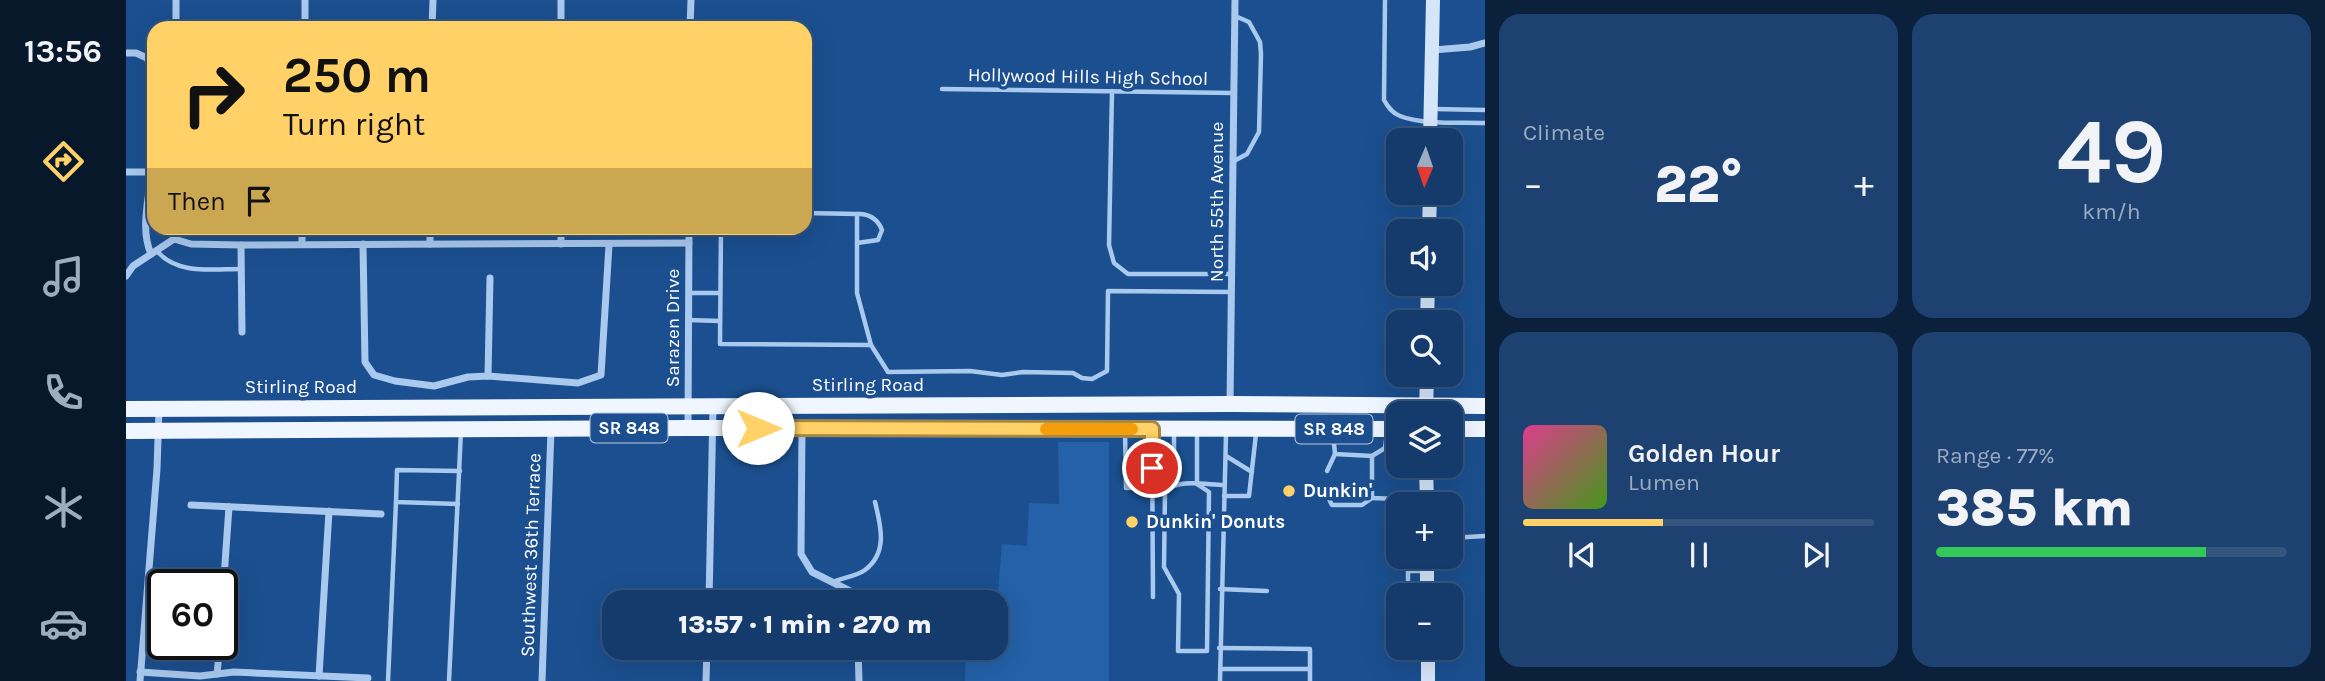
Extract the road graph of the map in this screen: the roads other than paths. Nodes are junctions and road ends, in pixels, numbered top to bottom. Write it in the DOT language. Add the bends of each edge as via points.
graph roads {
  1 [pos="176,0"];
  2 [pos="305,0"];
  3 [pos="433,0"];
  4 [pos="561,0"];
  5 [pos="691,0"];
  6 [pos="1235,0"];
  7 [pos="1385,0"];
  8 [pos="1433,0"];
  9 [pos="1235,16"];
  10 [pos="176,21"];
  11 [pos="305,21"];
  12 [pos="432,21"];
  13 [pos="561,21"];
  14 [pos="690,21"];
  15 [pos="1485,43"];
  16 [pos="1432,50"];
  17 [pos="126,53"];
  18 [pos="147,58"];
  19 [pos="943,89"];
  20 [pos="1112,91"];
  21 [pos="1233,93"];
  22 [pos="1485,110"];
  23 [pos="1431,115"];
  24 [pos="1485,123"];
  25 [pos="1430,128"];
  26 [pos="1233,161"];
  27 [pos="126,172"];
  28 [pos="147,172"];
  29 [pos="147,199"];
  30 [pos="812,213"];
  31 [pos="857,214"];
  32 [pos="174,235"];
  33 [pos="302,235"];
  34 [pos="430,235"];
  35 [pos="561,235"];
  36 [pos="689,235"];
  37 [pos="721,235"];
  38 [pos="174,239"];
  39 [pos="302,243"];
  40 [pos="689,243"];
  41 [pos="858,243"];
  42 [pos="363,244"];
  43 [pos="430,244"];
  44 [pos="561,244"];
  45 [pos="241,245"];
  46 [pos="609,245"];
  47 [pos="154,252"];
  48 [pos="241,269"];
  49 [pos="1232,274"];
  50 [pos="126,276"];
  51 [pos="490,278"];
  52 [pos="1232,292"];
  53 [pos="688,293"];
  54 [pos="720,293"];
  55 [pos="688,320"];
  56 [pos="720,321"];
  57 [pos="242,332"];
  58 [pos="871,345"];
  59 [pos="488,376"];
  60 [pos="1230,404"];
  61 [pos="688,406"];
  62 [pos="713,406"];
  63 [pos="1485,406"];
  64 [pos="1463,407"];
  65 [pos="126,409"];
  66 [pos="159,409"];
  67 [pos="1386,409"];
  68 [pos="688,428"];
  69 [pos="713,428"];
  70 [pos="803,428"];
  71 [pos="551,429"];
  72 [pos="1125,429"];
  73 [pos="1152,429"];
  74 [pos="1226,429"];
  75 [pos="1256,429"];
  76 [pos="1333,429"];
  77 [pos="1386,429"];
  78 [pos="1463,429"];
  79 [pos="1485,429"];
  80 [pos="461,430"];
  81 [pos="1174,430"];
  82 [pos="1197,430"];
  83 [pos="126,431"];
  84 [pos="158,431"];
  85 [pos="1386,446"];
  86 [pos="1335,454"];
  87 [pos="1226,456"];
  88 [pos="1372,456"];
  89 [pos="460,471"];
  90 [pos="1327,471"];
  91 [pos="1252,472"];
  92 [pos="1174,484"];
  93 [pos="1197,484"];
  94 [pos="1224,485"];
  95 [pos="1152,487"];
  96 [pos="1326,488"];
  97 [pos="1224,496"];
  98 [pos="1372,498"];
  99 [pos="1386,499"];
  100 [pos="396,502"];
  101 [pos="875,502"];
  102 [pos="458,504"];
  103 [pos="191,505"];
  104 [pos="229,507"];
  105 [pos="329,512"];
  106 [pos="381,514"];
  107 [pos="1485,536"];
  108 [pos="1463,537"];
  109 [pos="225,569"];
  110 [pos="1413,569"];
  111 [pos="832,582"];
  112 [pos="1408,583"];
  113 [pos="1220,589"];
  114 [pos="709,590"];
  115 [pos="848,590"];
  116 [pos="1267,591"];
  117 [pos="1153,597"];
  118 [pos="1219,649"];
  119 [pos="218,660"];
  120 [pos="707,660"];
  121 [pos="858,660"];
  122 [pos="1428,660"];
  123 [pos="1220,669"];
  124 [pos="1310,669"];
  125 [pos="140,672"];
  126 [pos="217,674"];
  127 [pos="320,676"];
  128 [pos="368,678"];
  129 [pos="140,681"];
  130 [pos="388,681"];
  131 [pos="449,681"];
  132 [pos="542,681"];
  133 [pos="706,681"];
  134 [pos="859,681"];
  135 [pos="1220,681"];
  136 [pos="1310,681"];
  137 [pos="1428,681"];
  1 -- 10 [label="street"];
  2 -- 11 [label="street"];
  3 -- 12 [label="street"];
  4 -- 13 [label="street"];
  5 -- 14 [label="street"];
  6 -- 9 [label="street, North 55th Avenue"];
  7 -- 23 [label="lane" via="1384,100 1401,117"];
  8 -- 16 [label="street"];
  9 -- 21 [label="street, North 55th Avenue"];
  9 -- 26 [label="lane" via="1250,22 1261,54 1258,137 1247,154"];
  15 -- 16 [label="street"];
  16 -- 23 [label="street"];
  17 -- 18 [label="street"];
  19 -- 20 [label="lane, Hollywood Hills High School"];
  20 -- 21 [label="lane, Hollywood Hills High School"];
  20 -- 49 [label="lane" via="1109,245 1114,263 1128,274"];
  21 -- 26 [label="street, North 55th Avenue"];
  22 -- 23 [label="lane"];
  23 -- 24 [label="lane"];
  23 -- 25 [label="street"];
  26 -- 49 [label="street, North 55th Avenue"];
  27 -- 28 [label="street"];
  29 -- 47 [label="street" via="146,242"];
  30 -- 31 [label="lane"];
  31 -- 41 [label="lane"];
  31 -- 41 [label="lane" via="869,215 882,230 878,240"];
  32 -- 38 [label="street"];
  33 -- 39 [label="street"];
  34 -- 43 [label="street"];
  35 -- 44 [label="street"];
  36 -- 40 [label="street, Sarazen Drive"];
  37 -- 54 [label="lane"];
  38 -- 45 [label="street"];
  38 -- 47 [label="street"];
  39 -- 42 [label="street"];
  39 -- 45 [label="street"];
  40 -- 46 [label="street"];
  40 -- 53 [label="street, Sarazen Drive"];
  41 -- 58 [label="lane" via="857,293"];
  42 -- 43 [label="street"];
  42 -- 59 [label="street" via="365,362 374,375 433,386"];
  43 -- 44 [label="street"];
  44 -- 46 [label="street"];
  45 -- 48 [label="street"];
  46 -- 59 [label="street" via="601,375 579,383"];
  47 -- 48 [label="lane" via="186,268"];
  47 -- 50 [label="street"];
  48 -- 57 [label="street"];
  49 -- 52 [label="street, North 55th Avenue"];
  51 -- 59 [label="street"];
  52 -- 58 [label="lane" via="1108,291 1107,371 1092,379 1073,373 888,372"];
  52 -- 60 [label="street, North 55th Avenue"];
  53 -- 54 [label="lane"];
  53 -- 55 [label="street, Sarazen Drive"];
  54 -- 56 [label="lane"];
  55 -- 56 [label="lane"];
  55 -- 61 [label="street, Sarazen Drive"];
  56 -- 58 [label="lane" via="720,344"];
  60 -- 62 [label="main road, Stirling Road / SR 848"];
  60 -- 67 [label="main road, Stirling Road / SR 848"];
  60 -- 82 [label="main road" via="1223,414"];
  61 -- 62 [label="main road, Stirling Road / SR 848"];
  61 -- 66 [label="main road, Stirling Road / SR 848"];
  61 -- 68 [label="street, Sarazen Drive"];
  62 -- 69 [label="street"];
  63 -- 64 [label="main road, Stirling Road / SR 848"];
  65 -- 66 [label="main road, Stirling Road / SR 848"];
  66 -- 84 [label="street"];
  68 -- 69 [label="main road, SR 848"];
  68 -- 71 [label="main road, SR 848"];
  69 -- 70 [label="main road, SR 848"];
  69 -- 114 [label="street"];
  70 -- 72 [label="main road, SR 848"];
  70 -- 111 [label="street" via="802,554 812,572"];
  71 -- 80 [label="main road, SR 848"];
  71 -- 132 [label="street, Southwest 36th Terrace"];
  72 -- 73 [label="main road, SR 848"];
  72 -- 95 [label="lane" via="1126,488"];
  73 -- 81 [label="main road, SR 848"];
  73 -- 95 [label="lane"];
  74 -- 75 [label="main road, SR 848"];
  74 -- 82 [label="main road, SR 848"];
  74 -- 87 [label="lane"];
  75 -- 76 [label="main road, SR 848"];
  75 -- 91 [label="lane"];
  76 -- 77 [label="main road, SR 848"];
  76 -- 86 [label="lane"];
  78 -- 79 [label="main road"];
  80 -- 84 [label="main road, SR 848"];
  80 -- 89 [label="lane"];
  81 -- 82 [label="main road, SR 848"];
  81 -- 92 [label="lane"];
  82 -- 93 [label="lane"];
  83 -- 84 [label="main road, SR 848"];
  84 -- 125 [label="street"];
  85 -- 88 [label="lane"];
  86 -- 88 [label="lane"];
  86 -- 90 [label="lane"];
  87 -- 91 [label="lane"];
  87 -- 94 [label="lane"];
  88 -- 98 [label="lane"];
  89 -- 100 [label="lane" via="397,470"];
  89 -- 102 [label="lane"];
  91 -- 97 [label="lane" via="1249,496"];
  92 -- 93 [label="lane"];
  92 -- 93 [label="lane" via="1164,496 1164,567 1179,594 1178,651 1207,652 1209,492"];
  93 -- 94 [label="lane"];
  94 -- 97 [label="lane"];
  95 -- 117 [label="lane"];
  96 -- 98 [label="lane" via="1332,505 1362,505"];
  97 -- 113 [label="lane"];
  98 -- 99 [label="lane"];
  100 -- 102 [label="lane"];
  100 -- 130 [label="lane"];
  101 -- 111 [label="lane" via="882,531 880,551 864,570"];
  102 -- 131 [label="lane"];
  103 -- 104 [label="street"];
  104 -- 105 [label="street"];
  104 -- 109 [label="street"];
  105 -- 106 [label="street"];
  105 -- 127 [label="street"];
  107 -- 108 [label="lane"];
  110 -- 112 [label="lane" via="1408,571"];
  111 -- 115 [label="street"];
  113 -- 116 [label="lane"];
  113 -- 118 [label="lane"];
  118 -- 123 [label="lane"];
  118 -- 124 [label="lane" via="1310,649"];
  119 -- 126 [label="street"];
  120 -- 133 [label="street"];
  121 -- 134 [label="street"];
  122 -- 137 [label="street"];
  123 -- 124 [label="lane"];
  123 -- 135 [label="lane"];
  124 -- 136 [label="lane"];
  125 -- 126 [label="street"];
  125 -- 129 [label="street"];
  126 -- 127 [label="street"];
  127 -- 128 [label="street"];
}
